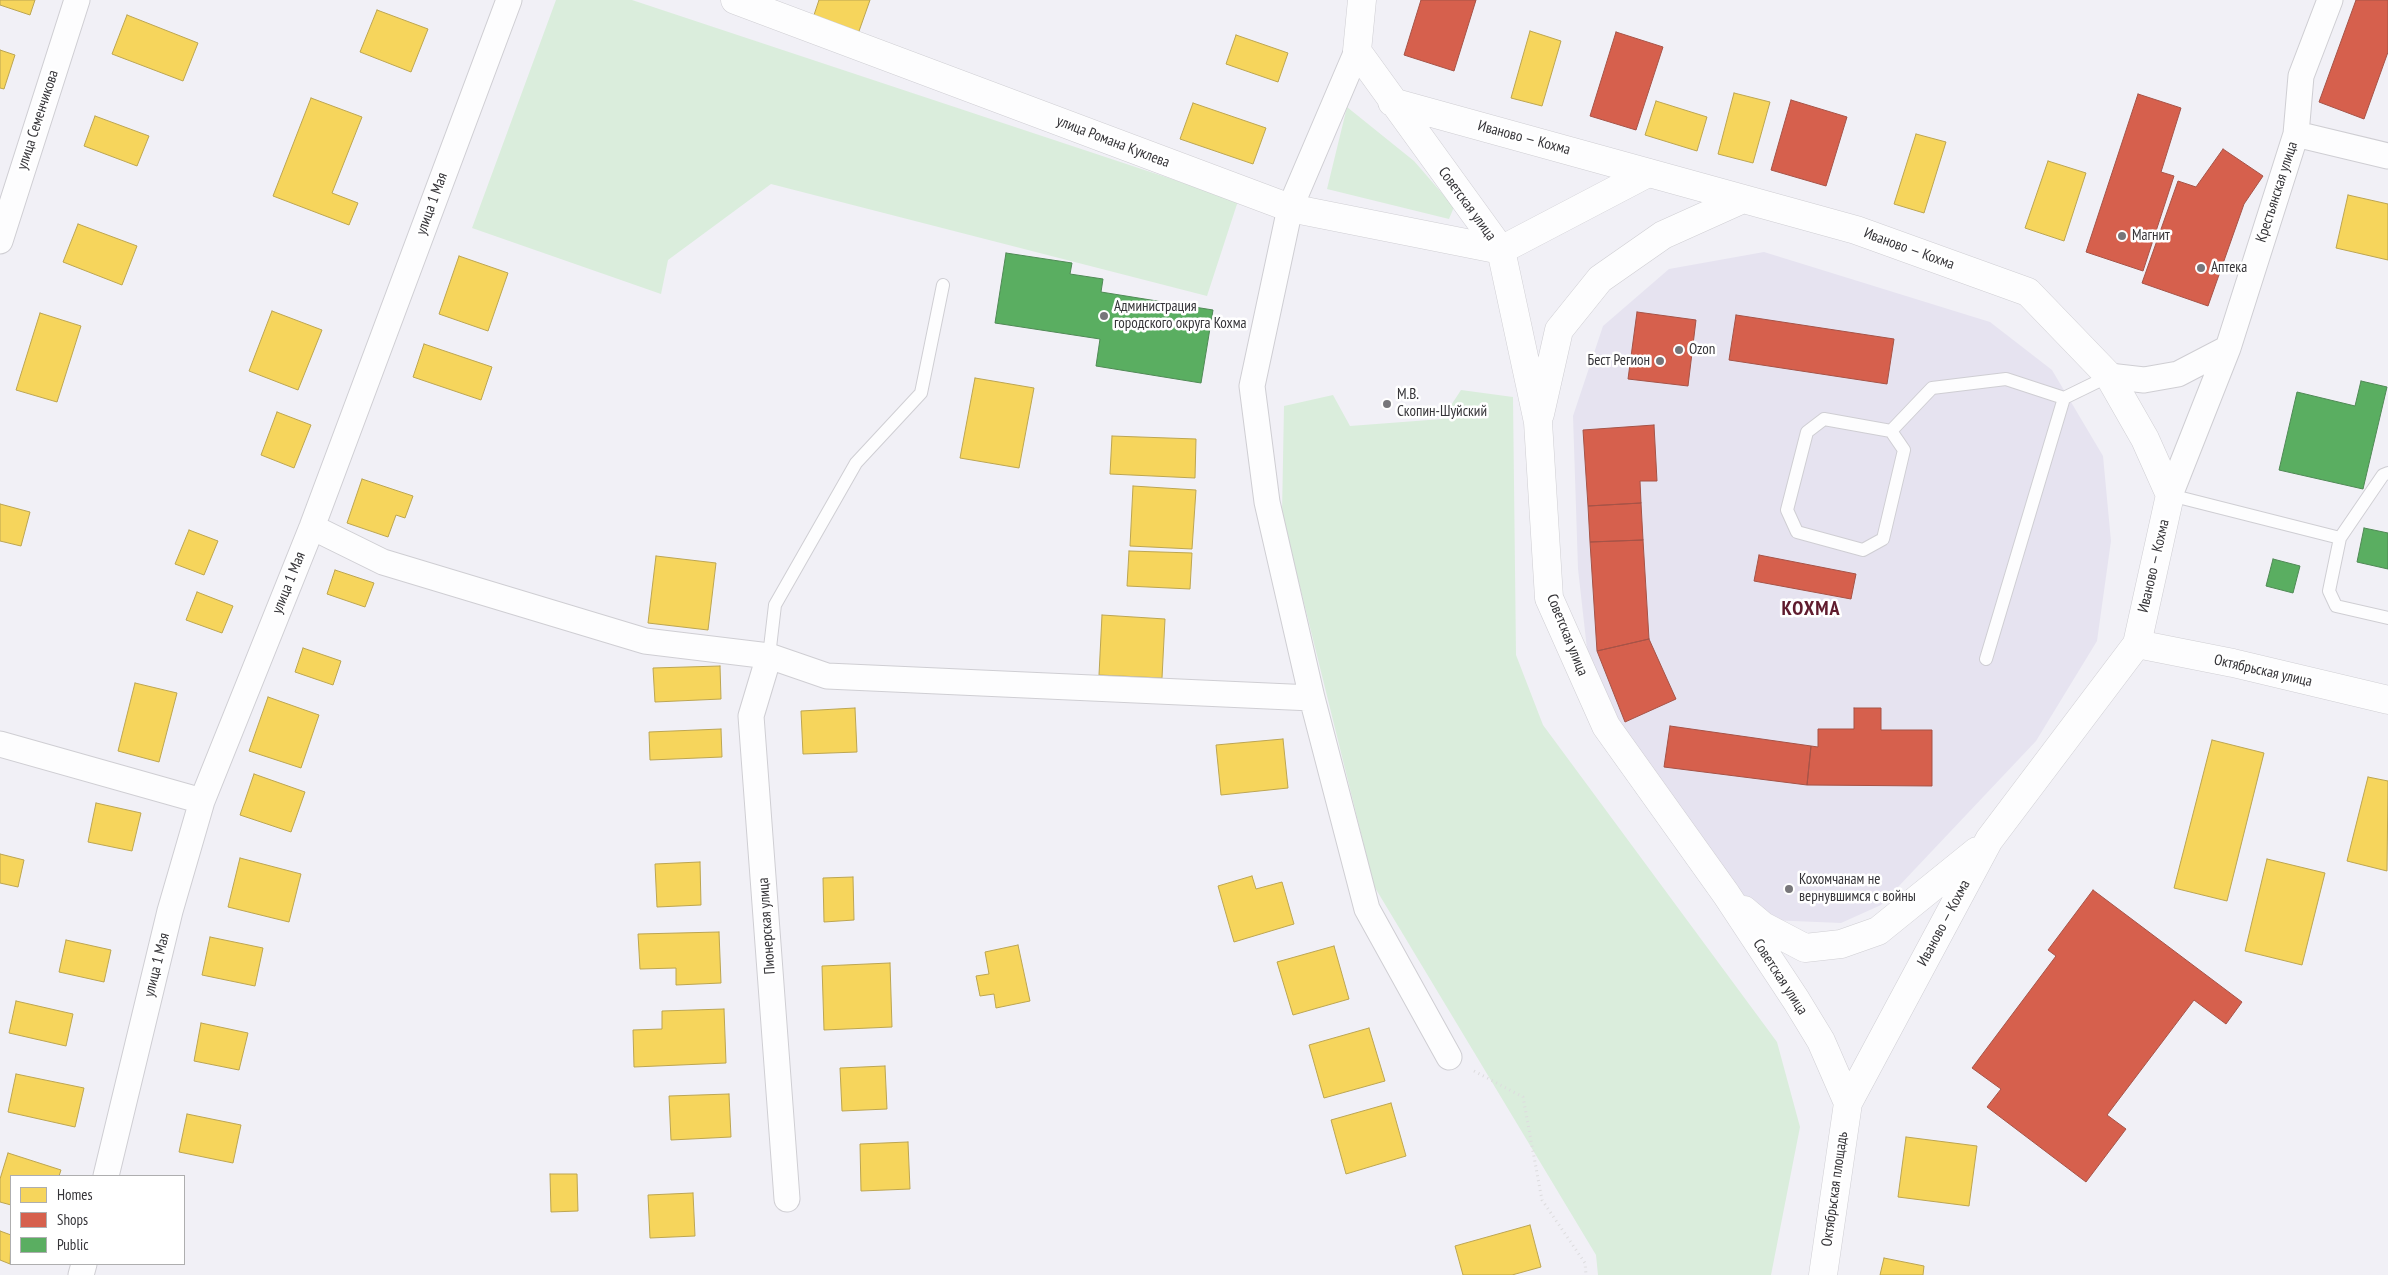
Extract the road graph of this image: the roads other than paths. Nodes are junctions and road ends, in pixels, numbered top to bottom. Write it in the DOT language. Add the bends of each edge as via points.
graph roads {
  1 [pos="77,0"];
  2 [pos="509,0"];
  3 [pos="735,0"];
  4 [pos="1362,0"];
  5 [pos="2330,0"];
  6 [pos="1357,51"];
  7 [pos="1392,102"];
  8 [pos="2296,134"];
  9 [pos="2388,156"];
  10 [pos="1648,173"];
  11 [pos="1743,199"];
  12 [pos="1290,208"];
  13 [pos="0,241"];
  14 [pos="1501,250"];
  15 [pos="943,285"];
  16 [pos="2228,348"];
  17 [pos="2109,376"];
  18 [pos="2064,398"];
  19 [pos="1538,422"];
  20 [pos="1891,431"];
  21 [pos="2388,473"];
  22 [pos="2170,495"];
  23 [pos="312,527"];
  24 [pos="2340,538"];
  25 [pos="2388,618"];
  26 [pos="2137,644"];
  27 [pos="769,656"];
  28 [pos="1986,659"];
  29 [pos="1312,698"];
  30 [pos="2388,700"];
  31 [pos="0,744"];
  32 [pos="202,801"];
  33 [pos="1989,840"];
  34 [pos="1726,894"];
  35 [pos="1449,1057"];
  36 [pos="1848,1103"];
  37 [pos="106,1175"];
  38 [pos="787,1199"];
  39 [pos="1823,1275"];
  1 -- 13 [label="street, улица Семенчикова"];
  2 -- 23 [label="street, улица 1 Мая"];
  3 -- 12 [label="main road, улица Романа Куклева"];
  4 -- 6 [label="main road"];
  5 -- 8 [label="street, Крестьянская улица" via="2300,76"];
  6 -- 7 [label="main road, Советская улица"];
  6 -- 12 [label="street"];
  7 -- 10 [label="main road, Иваново — Кохма"];
  7 -- 14 [label="main road, Советская улица"];
  8 -- 9 [label="street"];
  8 -- 16 [label="street, Крестьянская улица"];
  10 -- 11 [label="main road, Иваново — Кохма"];
  10 -- 14 [label="main road"];
  11 -- 17 [label="main road, Иваново — Кохма" via="1856,230 2028,292"];
  11 -- 19 [label="main road" via="1663,236 1600,279 1559,330"];
  12 -- 14 [label="main road, улица Романа Куклева"];
  12 -- 29 [label="street" via="1252,386 1266,502"];
  14 -- 19 [label="main road, Советская улица"];
  15 -- 27 [label="lane" via="921,393 856,463 775,605"];
  16 -- 17 [label="street" via="2178,374 2144,380"];
  16 -- 22 [label="street, Крестьянская улица"];
  17 -- 18 [label="lane"];
  17 -- 22 [label="main road, Иваново — Кохма" via="2145,439"];
  18 -- 20 [label="lane" via="2006,379 1932,388"];
  18 -- 28 [label="lane"];
  19 -- 34 [label="main road, Советская улица" via="1549,598 1606,726"];
  20 -- 20 [label="lane" via="1824,419 1807,432 1787,510 1797,532 1863,550 1883,539 1904,450"];
  21 -- 24 [label="lane" via="2383,475"];
  22 -- 24 [label="lane"];
  22 -- 26 [label="main road, Иваново — Кохма"];
  23 -- 27 [label="street" via="383,562 645,641"];
  23 -- 32 [label="street, улица 1 Мая"];
  24 -- 25 [label="lane" via="2329,592 2336,606"];
  26 -- 30 [label="main road, Октябрьская улица"];
  26 -- 33 [label="main road, Иваново — Кохма"];
  27 -- 29 [label="street" via="828,676"];
  27 -- 38 [label="street, Пионерская улица" via="751,716"];
  29 -- 35 [label="street" via="1367,909"];
  31 -- 32 [label="street"];
  32 -- 37 [label="street, улица 1 Мая" via="170,912"];
  33 -- 34 [label="main road" via="1878,931 1841,944 1806,948 1762,926"];
  33 -- 36 [label="main road, Иваново — Кохма"];
  34 -- 36 [label="main road, Советская улица" via="1821,1042"];
  36 -- 39 [label="main road, Октябрьская площадь"];
}
